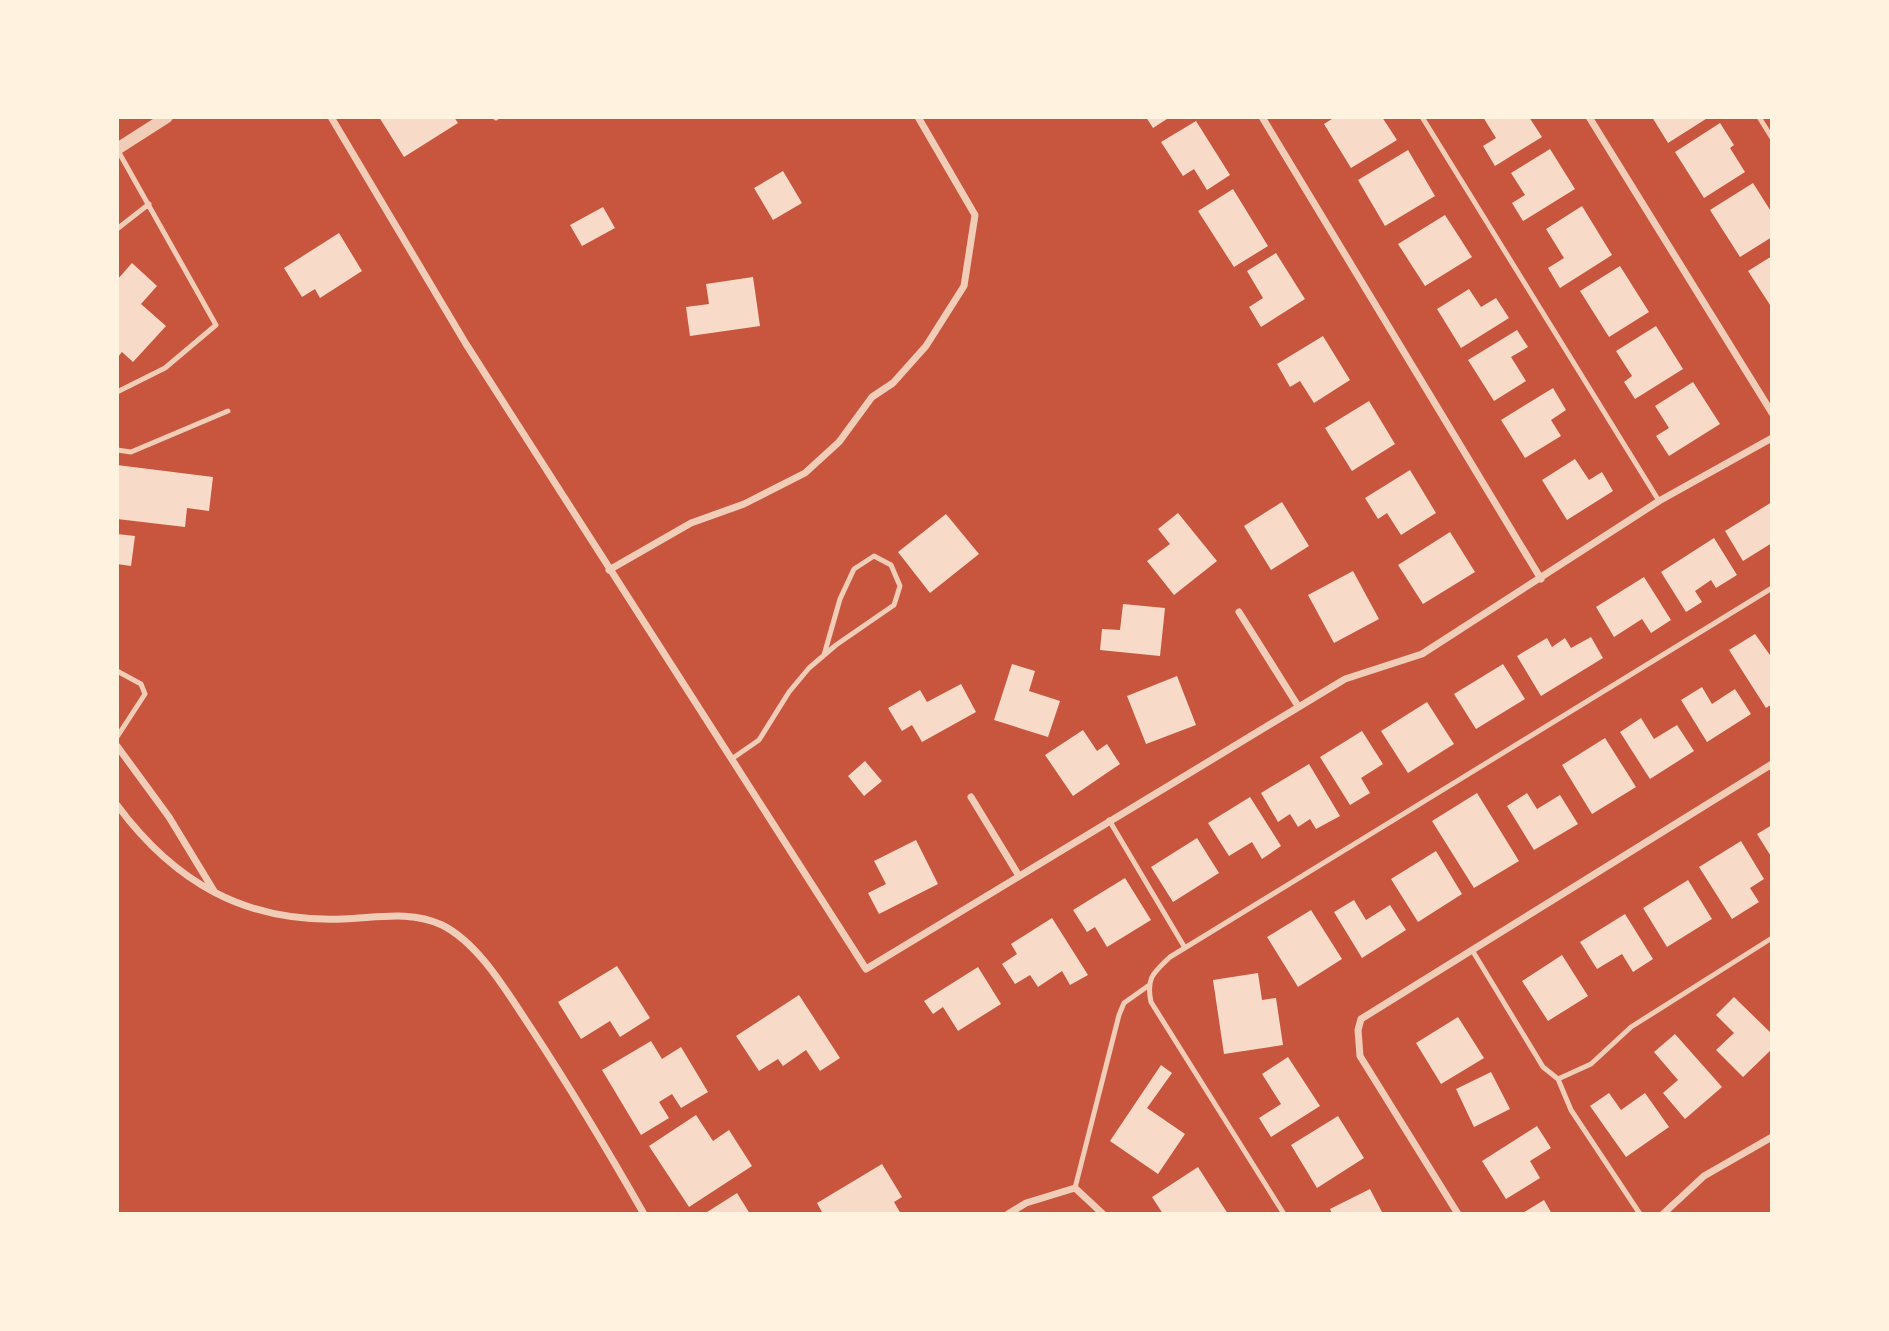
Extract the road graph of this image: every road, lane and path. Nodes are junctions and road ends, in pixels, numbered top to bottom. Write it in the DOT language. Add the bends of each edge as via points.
graph roads {
  1 [pos="167,117"];
  2 [pos="331,117"];
  3 [pos="918,117"];
  4 [pos="1262,117"];
  5 [pos="1422,117"];
  6 [pos="1589,117"];
  7 [pos="1759,117"];
  8 [pos="1772,138"];
  9 [pos="117,149"];
  10 [pos="149,204"];
  11 [pos="117,229"];
  12 [pos="117,392"];
  13 [pos="228,411"];
  14 [pos="1772,413"];
  15 [pos="1772,438"];
  16 [pos="117,450"];
  17 [pos="1660,501"];
  18 [pos="609,570"];
  19 [pos="1541,579"];
  20 [pos="1772,588"];
  21 [pos="1239,612"];
  22 [pos="824,655"];
  23 [pos="117,671"];
  24 [pos="1298,706"];
  25 [pos="117,737"];
  26 [pos="117,746"];
  27 [pos="733,758"];
  28 [pos="1772,764"];
  29 [pos="971,797"];
  30 [pos="117,805"];
  31 [pos="1109,820"];
  32 [pos="1019,876"];
  33 [pos="217,895"];
  34 [pos="1772,939"];
  35 [pos="1185,948"];
  36 [pos="1471,949"];
  37 [pos="1148,986"];
  38 [pos="1558,1079"];
  39 [pos="1772,1137"];
  40 [pos="1075,1188"];
  41 [pos="644,1214"];
  42 [pos="1008,1214"];
  43 [pos="1102,1214"];
  44 [pos="1284,1214"];
  45 [pos="1458,1214"];
  46 [pos="1640,1214"];
  47 [pos="1663,1214"];
  1 -- 9 [label="street"];
  2 -- 18 [label="street" via="466,344"];
  3 -- 18 [label="street" via="975,215 964,286 926,346 893,383 872,397 839,442 805,472 744,504 691,523"];
  4 -- 19 [label="street"];
  5 -- 17 [label="lane"];
  6 -- 14 [label="street"];
  7 -- 8 [label="lane"];
  9 -- 10 [label="lane"];
  10 -- 11 [label="lane"];
  10 -- 12 [label="lane" via="216,326 165,368"];
  13 -- 16 [label="lane" via="131,452"];
  15 -- 17 [label="street"];
  17 -- 19 [label="street"];
  18 -- 27 [label="street"];
  19 -- 24 [label="street" via="1422,654 1345,679"];
  20 -- 35 [label="lane"];
  21 -- 24 [label="street"];
  22 -- 22 [label="lane" via="894,605 900,586 891,565 874,556 854,569"];
  22 -- 27 [label="lane" via="789,692 760,740"];
  23 -- 25 [label="lane" via="141,684 145,694"];
  24 -- 31 [label="street"];
  26 -- 33 [label="street" via="163,807"];
  27 -- 32 [label="street" via="866,969"];
  28 -- 36 [label="street"];
  29 -- 32 [label="street"];
  30 -- 33 [label="street" via="151,846"];
  31 -- 32 [label="street"];
  31 -- 35 [label="lane"];
  33 -- 41 [label="street" via="256,911 298,918 408,915 463,938 500,981 582,1105"];
  34 -- 38 [label="lane" via="1631,1027 1591,1064"];
  35 -- 37 [label="lane" via="1155,970"];
  36 -- 38 [label="lane" via="1543,1067"];
  36 -- 45 [label="street" via="1361,1019 1358,1030 1360,1056"];
  37 -- 40 [label="lane" via="1124,1003 1119,1015"];
  37 -- 44 [label="lane" via="1152,1002"];
  38 -- 46 [label="lane" via="1572,1110"];
  39 -- 47 [label="street" via="1704,1176"];
  40 -- 42 [label="street" via="1026,1203"];
  40 -- 43 [label="street"];
}
